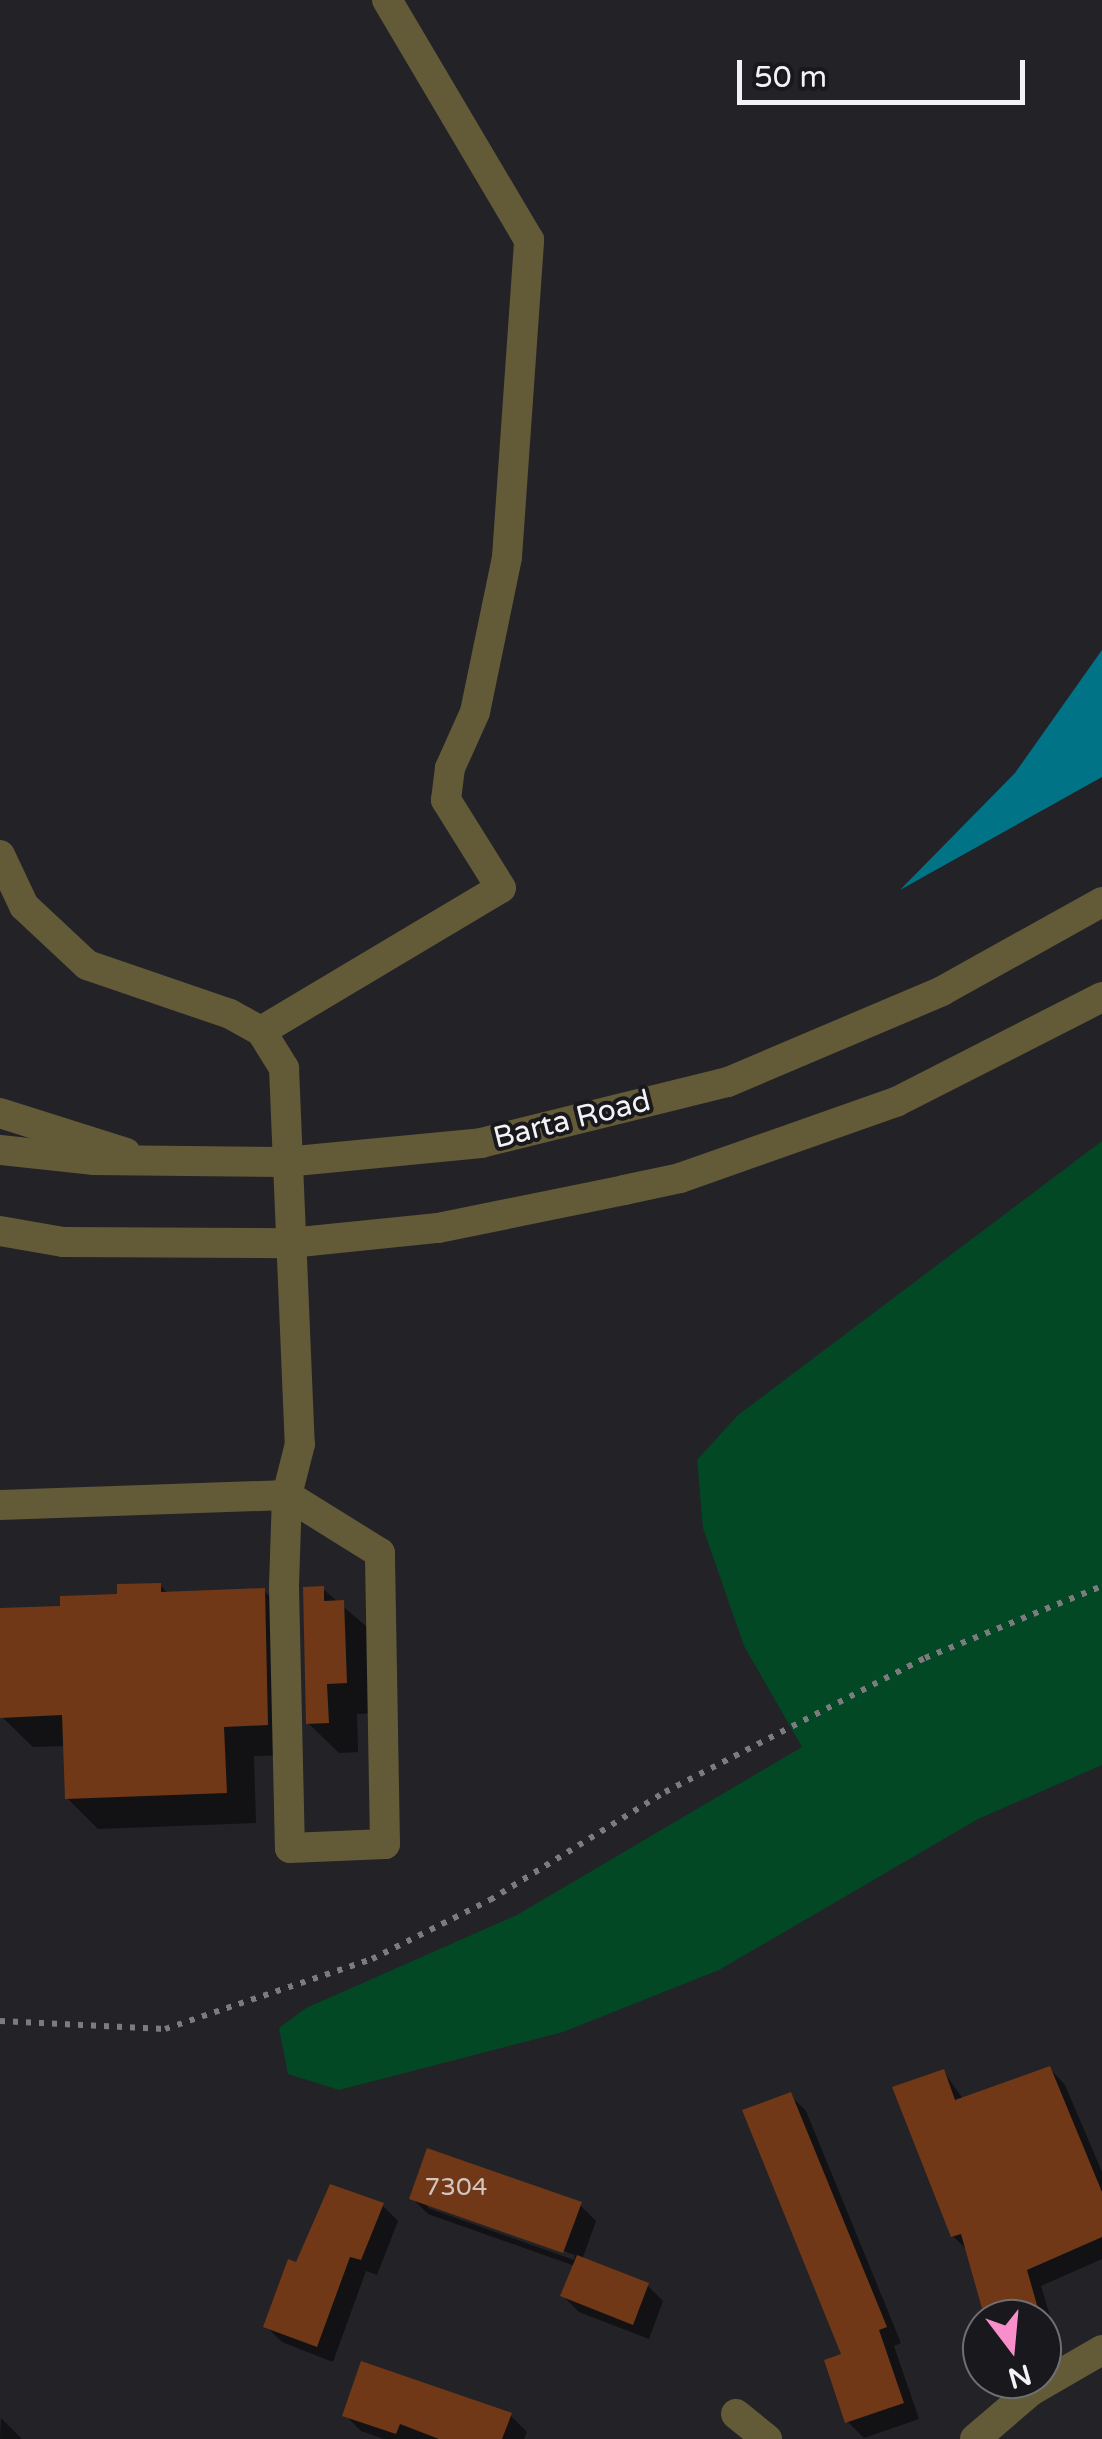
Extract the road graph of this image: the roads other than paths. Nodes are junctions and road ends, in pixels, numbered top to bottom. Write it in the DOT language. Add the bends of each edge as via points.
graph roads {
  1 [pos="387,0"];
  2 [pos="0,855"];
  3 [pos="1102,902"];
  4 [pos="1102,996"];
  5 [pos="261,1031"];
  6 [pos="0,1112"];
  7 [pos="0,1150"];
  8 [pos="142,1160"];
  9 [pos="285,1162"];
  10 [pos="0,1232"];
  11 [pos="35,1237"];
  12 [pos="290,1243"];
  13 [pos="0,1246"];
  14 [pos="287,1495"];
  15 [pos="0,1505"];
  16 [pos="1102,2350"];
  17 [pos="736,2414"];
  18 [pos="767,2439"];
  19 [pos="975,2439"];
  1 -- 5 [label="street" via="529,240 507,557 475,712 450,768 446,800 501,888"];
  2 -- 5 [label="street" via="24,906 88,965"];
  3 -- 9 [label="street, Barta Road" via="942,991 728,1082 481,1142"];
  4 -- 12 [label="street" via="896,1102 680,1178 438,1228"];
  5 -- 9 [label="street" via="284,1068"];
  6 -- 8 [label="street" via="69,1130"];
  7 -- 8 [label="street, Barta Road"];
  8 -- 9 [label="street, Barta Road"];
  9 -- 12 [label="street"];
  10 -- 11 [label="street"];
  11 -- 12 [label="street"];
  11 -- 13 [label="street"];
  12 -- 14 [label="street" via="300,1444"];
  14 -- 14 [label="street" via="290,1848 385,1844 380,1553"];
  14 -- 15 [label="street"];
  16 -- 19 [label="street" via="1031,2392"];
  17 -- 18 [label="street"];
}
